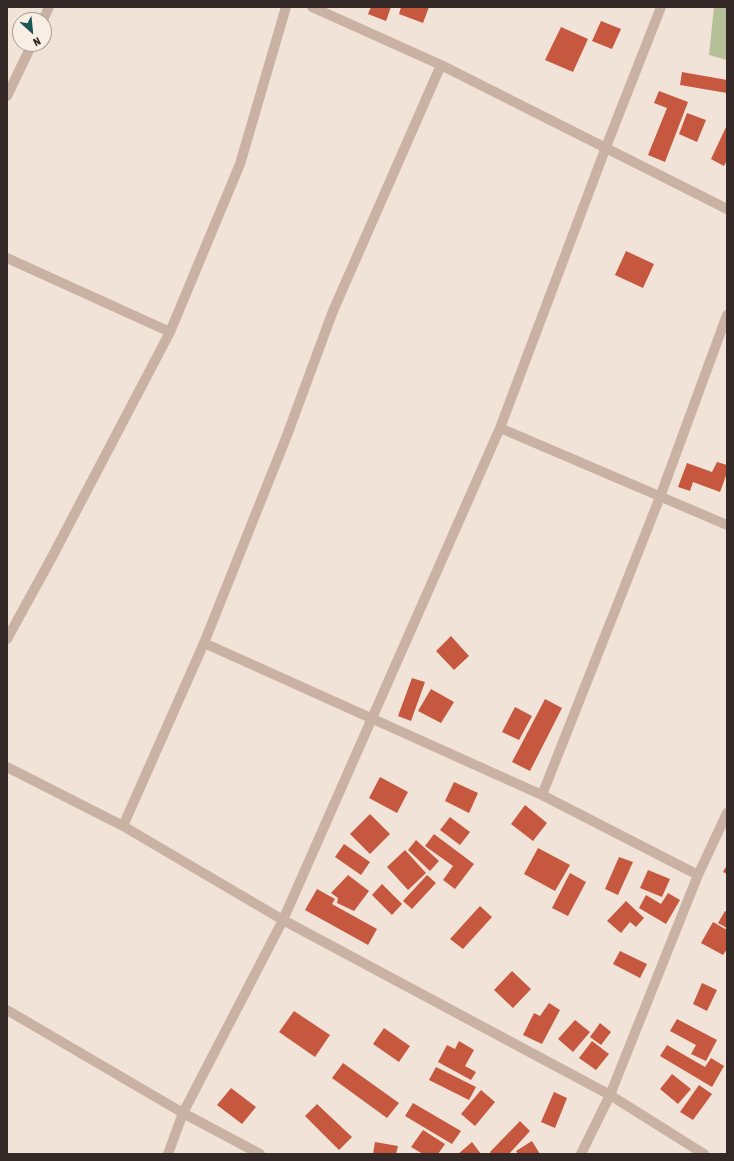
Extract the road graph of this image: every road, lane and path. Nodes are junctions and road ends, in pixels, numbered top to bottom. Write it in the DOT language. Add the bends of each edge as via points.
graph roads {
  1 [pos="286,7"];
  2 [pos="312,7"];
  3 [pos="662,7"];
  4 [pos="28,52"];
  5 [pos="441,65"];
  6 [pos="7,96"];
  7 [pos="606,147"];
  8 [pos="727,209"];
  9 [pos="7,258"];
  10 [pos="727,315"];
  11 [pos="170,332"];
  12 [pos="500,428"];
  13 [pos="660,498"];
  14 [pos="727,525"];
  15 [pos="7,639"];
  16 [pos="204,643"];
  17 [pos="373,719"];
  18 [pos="7,767"];
  19 [pos="542,795"];
  20 [pos="727,814"];
  21 [pos="123,826"];
  22 [pos="698,875"];
  23 [pos="283,920"];
  24 [pos="7,1010"];
  25 [pos="610,1095"];
  26 [pos="183,1113"];
  27 [pos="168,1154"];
  28 [pos="260,1154"];
  29 [pos="581,1154"];
  30 [pos="704,1154"];
  1 -- 11 [label="street" via="240,164"];
  2 -- 5 [label="street"];
  3 -- 7 [label="street"];
  4 -- 6 [label="street"];
  5 -- 7 [label="street"];
  5 -- 16 [label="street" via="333,311 286,438"];
  7 -- 8 [label="street"];
  7 -- 12 [label="street"];
  9 -- 11 [label="street"];
  10 -- 13 [label="street"];
  11 -- 15 [label="street"];
  12 -- 13 [label="street"];
  12 -- 17 [label="street"];
  13 -- 14 [label="street"];
  13 -- 19 [label="street"];
  16 -- 17 [label="street"];
  16 -- 21 [label="street"];
  17 -- 19 [label="street"];
  17 -- 23 [label="street"];
  18 -- 21 [label="street"];
  19 -- 22 [label="street"];
  20 -- 22 [label="street"];
  21 -- 23 [label="street"];
  22 -- 25 [label="street"];
  23 -- 25 [label="street"];
  23 -- 26 [label="street"];
  24 -- 26 [label="street"];
  25 -- 29 [label="street"];
  25 -- 30 [label="street"];
  26 -- 27 [label="street"];
  26 -- 28 [label="street"];
}
